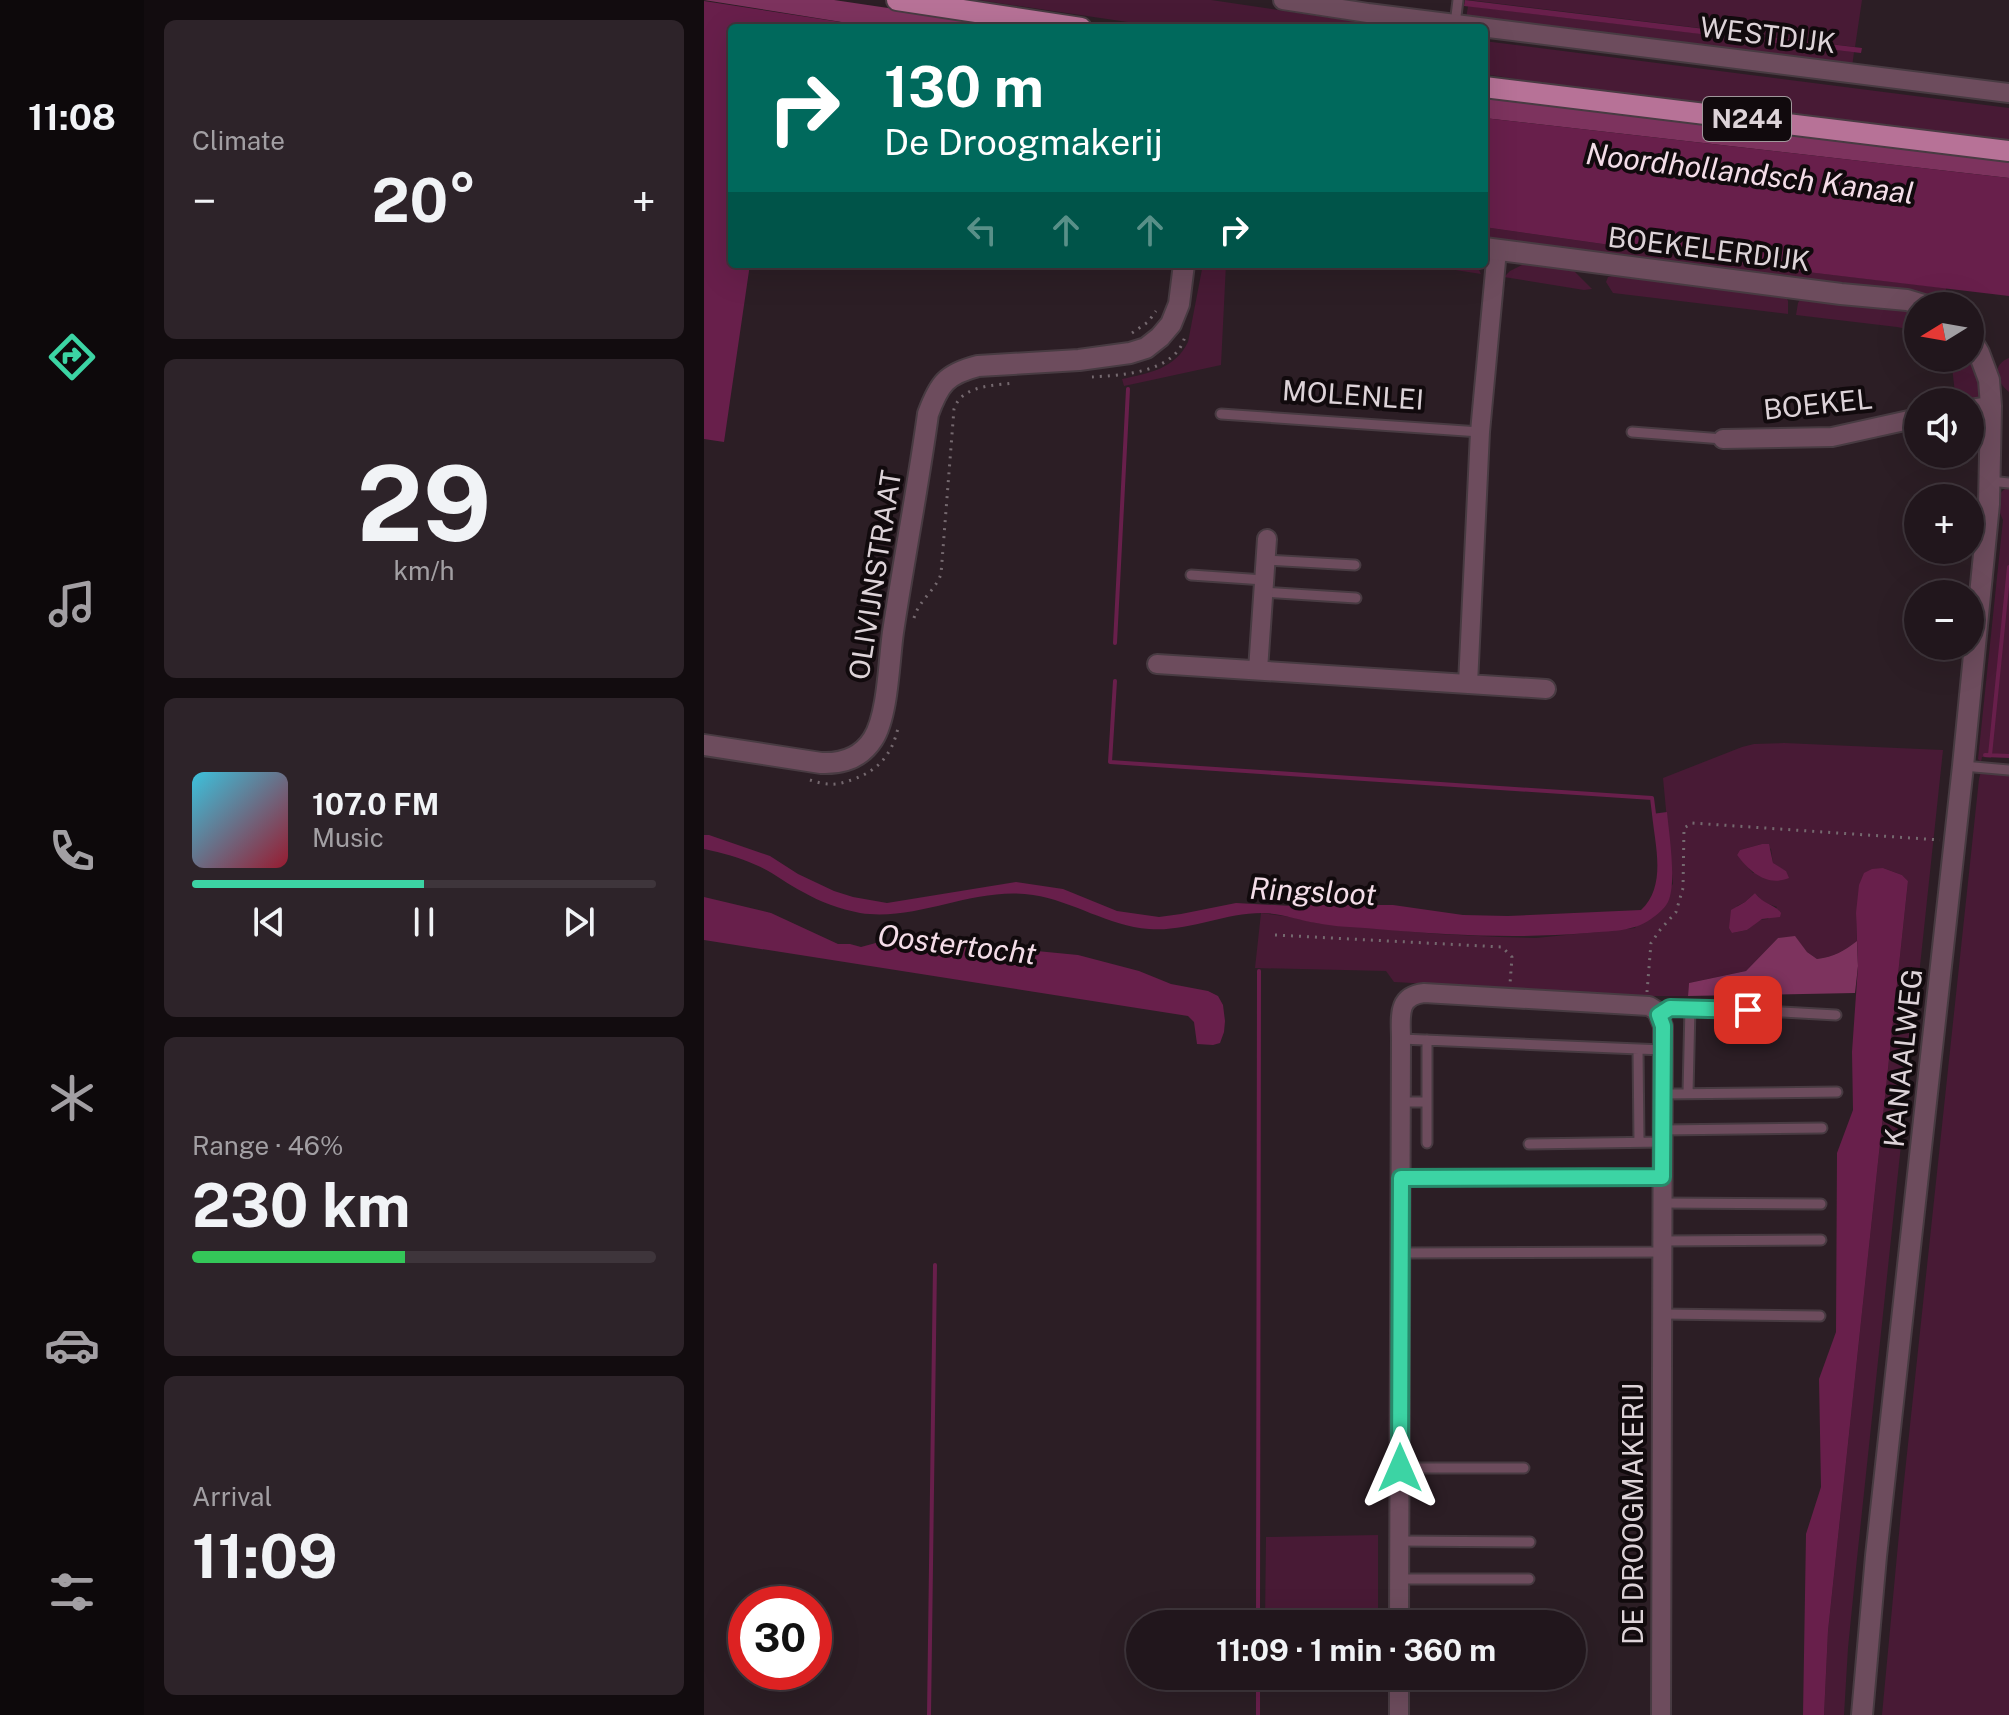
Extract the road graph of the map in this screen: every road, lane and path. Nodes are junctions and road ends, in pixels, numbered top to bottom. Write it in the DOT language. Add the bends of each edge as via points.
graph roads {
  1 [pos="897,0"];
  2 [pos="1283,0"];
  3 [pos="1458,0"];
  4 [pos="1055,24"];
  5 [pos="1455,24"];
  6 [pos="1488,28"];
  7 [pos="1488,87"];
  8 [pos="2009,93"];
  9 [pos="2009,151"];
  10 [pos="1490,249"];
  11 [pos="1184,268"];
  12 [pos="1904,300"];
  13 [pos="1158,309"];
  14 [pos="1124,337"];
  15 [pos="1984,366"];
  16 [pos="2000,405"];
  17 [pos="1221,414"];
  18 [pos="1904,421"];
  19 [pos="1480,432"];
  20 [pos="1632,432"];
  21 [pos="1723,439"];
  22 [pos="2000,482"];
  23 [pos="1267,539"];
  24 [pos="1265,560"];
  25 [pos="1355,565"];
  26 [pos="1191,575"];
  27 [pos="1263,586"];
  28 [pos="1356,598"];
  29 [pos="1157,664"];
  30 [pos="1258,670"];
  31 [pos="1468,684"];
  32 [pos="1546,689"];
  33 [pos="704,745"];
  34 [pos="1963,766"];
  35 [pos="2009,770"];
  36 [pos="1940,840"];
  37 [pos="1275,935"];
  38 [pos="1510,998"];
  39 [pos="1690,1007"];
  40 [pos="1653,1011"];
  41 [pos="1836,1015"];
  42 [pos="1401,1039"];
  43 [pos="1427,1040"];
  44 [pos="1638,1049"];
  45 [pos="1663,1050"];
  46 [pos="1837,1092"];
  47 [pos="1688,1093"];
  48 [pos="1662,1094"];
  49 [pos="1401,1102"];
  50 [pos="1427,1102"];
  51 [pos="1822,1128"];
  52 [pos="1662,1136"];
  53 [pos="1639,1142"];
  54 [pos="1427,1143"];
  55 [pos="1529,1144"];
  56 [pos="1662,1177"];
  57 [pos="1401,1178"];
  58 [pos="1662,1203"];
  59 [pos="1821,1204"];
  60 [pos="1821,1240"];
  61 [pos="1662,1247"];
  62 [pos="1400,1253"];
  63 [pos="1662,1314"];
  64 [pos="1820,1316"];
  65 [pos="1400,1468"];
  66 [pos="1524,1468"];
  67 [pos="1400,1541"];
  68 [pos="1530,1542"];
  69 [pos="1399,1579"];
  70 [pos="1529,1579"];
  71 [pos="1399,1610"];
  72 [pos="1399,1690"];
  73 [pos="1399,1715"];
  74 [pos="1661,1715"];
  75 [pos="1862,1715"];
  1 -- 4 [label="main road"];
  2 -- 5 [label="street, WESTDIJK"];
  3 -- 5 [label="lane"];
  6 -- 8 [label="street, WESTDIJK"];
  7 -- 9 [label="main road, N244"];
  10 -- 12 [label="street, BOEKELERDIJK"];
  10 -- 19 [label="street"];
  11 -- 33 [label="street, OLIVIJNSTRAAT" via="1171,324 1146,348 1079,360 978,366 950,377 937,390 928,414 883,713 871,743 834,764"];
  13 -- 14 [label="path"];
  15 -- 16 [label="street"];
  16 -- 22 [label="street, KANAALWEG"];
  17 -- 19 [label="lane, MOLENLEI"];
  18 -- 21 [label="street, BOEKEL" via="1832,437"];
  19 -- 31 [label="street"];
  20 -- 21 [label="lane"];
  22 -- 34 [label="street, KANAALWEG"];
  23 -- 24 [label="street"];
  24 -- 25 [label="lane"];
  24 -- 27 [label="street"];
  26 -- 27 [label="lane"];
  27 -- 28 [label="lane"];
  27 -- 30 [label="street"];
  29 -- 30 [label="street"];
  30 -- 31 [label="street"];
  31 -- 32 [label="street"];
  34 -- 35 [label="lane"];
  34 -- 75 [label="street, KANAALWEG"];
  36 -- 40 [label="path" via="1692,823 1684,828 1683,888 1676,912 1651,943"];
  37 -- 38 [label="path" via="1502,947 1512,957"];
  38 -- 40 [label="street"];
  38 -- 42 [label="street" via="1413,994 1401,1011"];
  39 -- 40 [label="lane"];
  39 -- 41 [label="lane"];
  39 -- 47 [label="lane"];
  40 -- 45 [label="street, DE DROOGMAKERIJ" via="1663,1026"];
  42 -- 43 [label="lane"];
  42 -- 49 [label="street"];
  43 -- 44 [label="lane"];
  43 -- 50 [label="lane"];
  44 -- 45 [label="lane"];
  44 -- 53 [label="lane"];
  45 -- 48 [label="street, DE DROOGMAKERIJ"];
  46 -- 47 [label="lane"];
  47 -- 48 [label="lane"];
  48 -- 52 [label="street, DE DROOGMAKERIJ"];
  49 -- 50 [label="lane"];
  49 -- 57 [label="street"];
  50 -- 54 [label="lane"];
  51 -- 52 [label="lane"];
  52 -- 53 [label="lane"];
  52 -- 56 [label="street, DE DROOGMAKERIJ"];
  53 -- 55 [label="lane"];
  56 -- 57 [label="lane"];
  56 -- 58 [label="street, DE DROOGMAKERIJ"];
  57 -- 62 [label="street"];
  58 -- 59 [label="lane"];
  58 -- 61 [label="street, DE DROOGMAKERIJ"];
  60 -- 61 [label="lane"];
  61 -- 62 [label="lane"];
  61 -- 63 [label="street, DE DROOGMAKERIJ"];
  62 -- 65 [label="street"];
  63 -- 64 [label="lane"];
  63 -- 74 [label="street, DE DROOGMAKERIJ"];
  65 -- 66 [label="lane"];
  65 -- 67 [label="street"];
  67 -- 68 [label="lane"];
  67 -- 69 [label="street"];
  69 -- 70 [label="lane"];
  69 -- 71 [label="street"];
  72 -- 73 [label="street"];
}
